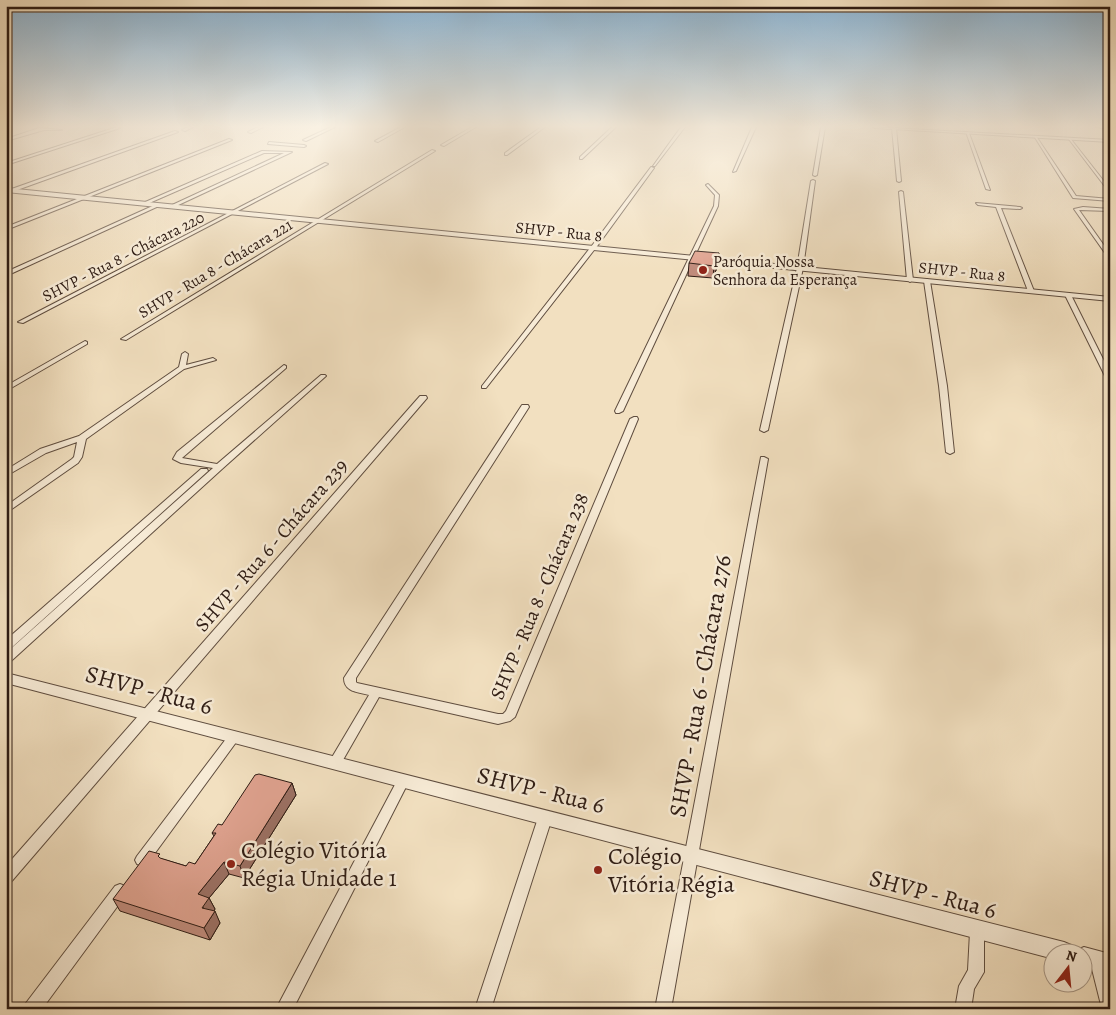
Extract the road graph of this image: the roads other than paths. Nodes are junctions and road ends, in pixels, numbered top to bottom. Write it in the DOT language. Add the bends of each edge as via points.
graph roads {
  1 [pos="58,174"];
  2 [pos="143,174"];
  3 [pos="212,174"];
  4 [pos="241,174"];
  5 [pos="307,174"];
  6 [pos="395,174"];
  7 [pos="647,174"];
  8 [pos="898,174"];
  9 [pos="983,174"];
  10 [pos="1060,174"];
  11 [pos="1096,174"];
  12 [pos="814,181"];
  13 [pos="899,181"];
  14 [pos="708,185"];
  15 [pos="988,189"];
  16 [pos="6,190"];
  17 [pos="15,190"];
  18 [pos="901,192"];
  19 [pos="1110,192"];
  20 [pos="6,193"];
  21 [pos="84,198"];
  22 [pos="1110,200"];
  23 [pos="145,204"];
  24 [pos="978,204"];
  25 [pos="160,205"];
  26 [pos="172,206"];
  27 [pos="998,206"];
  28 [pos="1020,208"];
  29 [pos="1110,210"];
  30 [pos="236,212"];
  31 [pos="319,221"];
  32 [pos="6,229"];
  33 [pos="592,248"];
  34 [pos="690,257"];
  35 [pos="1110,258"];
  36 [pos="800,268"];
  37 [pos="6,274"];
  38 [pos="910,280"];
  39 [pos="927,281"];
  40 [pos="1031,291"];
  41 [pos="1068,295"];
  42 [pos="1110,299"];
  43 [pos="21,322"];
  44 [pos="124,340"];
  45 [pos="86,343"];
  46 [pos="185,354"];
  47 [pos="213,360"];
  48 [pos="284,367"];
  49 [pos="182,368"];
  50 [pos="322,376"];
  51 [pos="1110,380"];
  52 [pos="484,386"];
  53 [pos="6,389"];
  54 [pos="423,398"];
  55 [pos="525,407"];
  56 [pos="619,410"];
  57 [pos="634,419"];
  58 [pos="764,430"];
  59 [pos="82,438"];
  60 [pos="950,452"];
  61 [pos="764,459"];
  62 [pos="219,466"];
  63 [pos="204,471"];
  64 [pos="6,474"];
  65 [pos="6,510"];
  66 [pos="6,646"];
  67 [pos="6,659"];
  68 [pos="6,678"];
  69 [pos="376,692"];
  70 [pos="146,715"];
  71 [pos="233,738"];
  72 [pos="335,763"];
  73 [pos="403,781"];
  74 [pos="545,818"];
  75 [pos="691,855"];
  76 [pos="6,877"];
  77 [pos="977,932"];
  78 [pos="1044,947"];
  79 [pos="1097,961"];
  80 [pos="1110,1008"];
  81 [pos="32,1009"];
  82 [pos="284,1009"];
  83 [pos="484,1009"];
  84 [pos="663,1009"];
  85 [pos="963,1009"];
  1 -- 17 [label="street"];
  2 -- 21 [label="street"];
  3 -- 23 [label="street"];
  4 -- 26 [label="street"];
  5 -- 30 [label="street, SHVP - Rua 8 - Chácara 220"];
  6 -- 31 [label="street"];
  7 -- 33 [label="street"];
  8 -- 13 [label="street"];
  9 -- 15 [label="street"];
  10 -- 22 [label="street" via="1075,197"];
  11 -- 19 [label="street"];
  12 -- 36 [label="street"];
  14 -- 34 [label="street" via="717,195 716,206"];
  16 -- 17 [label="street, SHVP - Rua 8"];
  17 -- 20 [label="street"];
  17 -- 21 [label="street, SHVP - Rua 8"];
  18 -- 38 [label="street"];
  21 -- 23 [label="street, SHVP - Rua 8"];
  21 -- 32 [label="street"];
  23 -- 25 [label="street, SHVP - Rua 8"];
  24 -- 27 [label="street"];
  25 -- 26 [label="street, SHVP - Rua 8"];
  25 -- 37 [label="street"];
  26 -- 30 [label="street, SHVP - Rua 8"];
  27 -- 28 [label="street"];
  27 -- 40 [label="street"];
  29 -- 35 [label="street" via="1076,209"];
  30 -- 31 [label="street, SHVP - Rua 8"];
  30 -- 43 [label="street, SHVP - Rua 8 - Chácara 220"];
  31 -- 33 [label="street, SHVP - Rua 8"];
  31 -- 44 [label="street, SHVP - Rua 8 - Chácara 221"];
  33 -- 34 [label="street, SHVP - Rua 8"];
  33 -- 52 [label="street"];
  34 -- 36 [label="street, SHVP - Rua 8"];
  34 -- 56 [label="street"];
  36 -- 38 [label="street, SHVP - Rua 8"];
  36 -- 58 [label="street"];
  38 -- 39 [label="street, SHVP - Rua 8"];
  39 -- 40 [label="street, SHVP - Rua 8"];
  39 -- 60 [label="street" via="944,386"];
  40 -- 41 [label="street, SHVP - Rua 8"];
  41 -- 42 [label="street, SHVP - Rua 8"];
  41 -- 51 [label="street"];
  45 -- 53 [label="street"];
  46 -- 49 [label="street"];
  47 -- 49 [label="street"];
  48 -- 62 [label="street" via="177,459"];
  49 -- 59 [label="street"];
  50 -- 62 [label="street"];
  54 -- 70 [label="street, SHVP - Rua 6 - Chácara 239"];
  55 -- 69 [label="street, SHVP - Rua 8 - Chácara 238" via="350,678 354,687"];
  57 -- 69 [label="street, SHVP - Rua 8 - Chácara 238" via="511,714 498,719"];
  59 -- 64 [label="street" via="43,450"];
  59 -- 65 [label="street" via="75,461"];
  61 -- 75 [label="street, SHVP - Rua 6 - Chácara 276"];
  62 -- 67 [label="street"];
  63 -- 66 [label="street"];
  68 -- 70 [label="street, SHVP - Rua 6"];
  69 -- 72 [label="street"];
  70 -- 71 [label="street, SHVP - Rua 6"];
  70 -- 76 [label="street"];
  71 -- 72 [label="street, SHVP - Rua 6"];
  71 -- 81 [label="street"];
  72 -- 73 [label="street, SHVP - Rua 6"];
  73 -- 74 [label="street, SHVP - Rua 6"];
  73 -- 82 [label="street"];
  74 -- 75 [label="street, SHVP - Rua 6"];
  74 -- 83 [label="street"];
  75 -- 77 [label="street, SHVP - Rua 6"];
  75 -- 84 [label="street, SHVP - Rua 6 - Chácara 276"];
  77 -- 78 [label="street, SHVP - Rua 6"];
  77 -- 85 [label="street" via="976,972 967,986"];
  79 -- 80 [label="street"];
}
